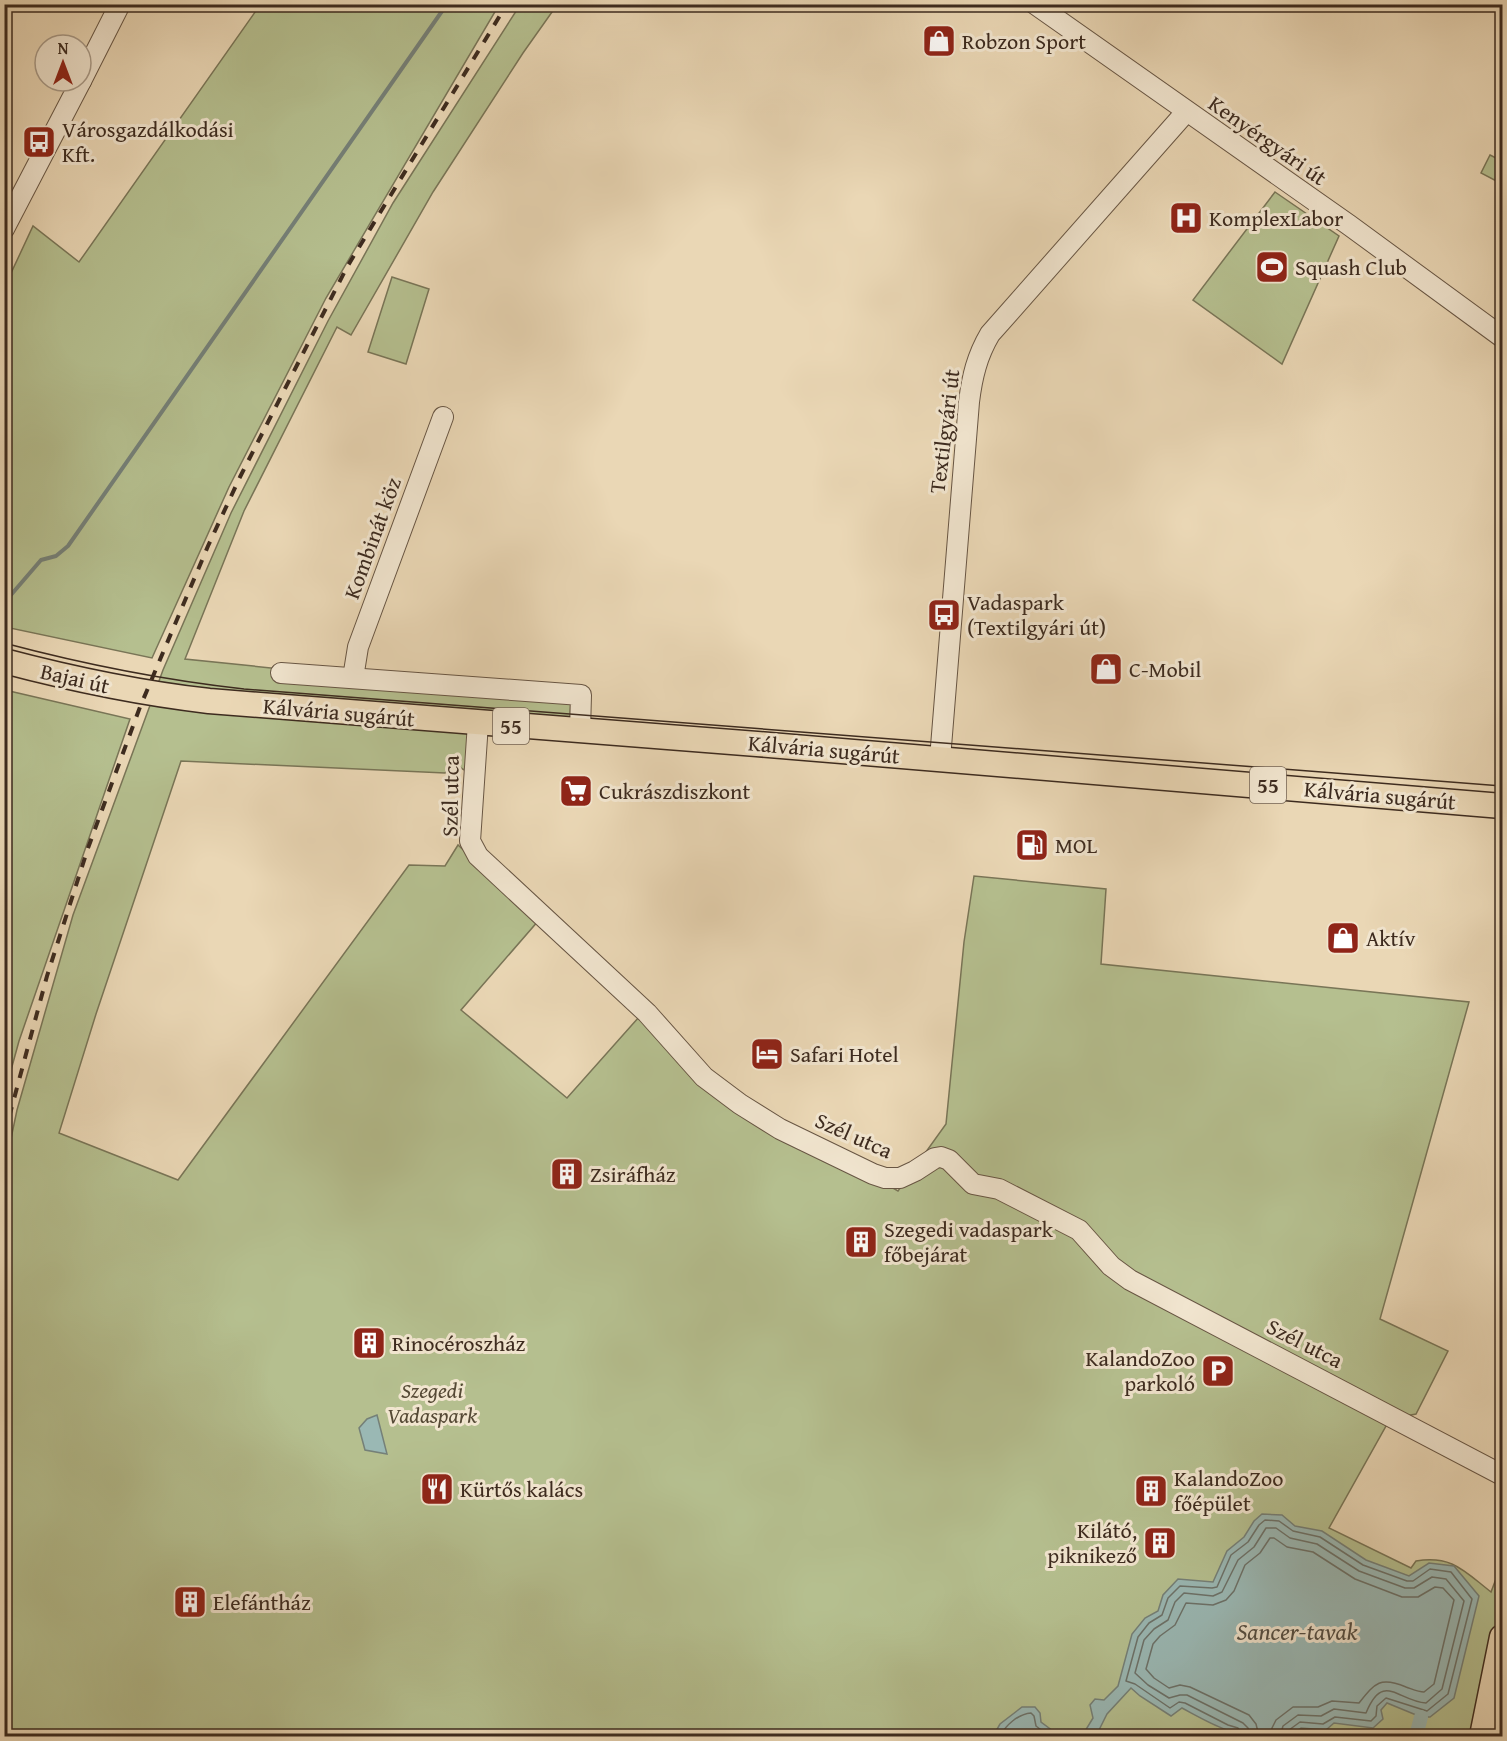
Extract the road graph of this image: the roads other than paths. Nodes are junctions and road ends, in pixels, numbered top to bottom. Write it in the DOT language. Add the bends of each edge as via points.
graph roads {
  1 [pos="120,4"];
  2 [pos="1035,4"];
  3 [pos="93,57"];
  4 [pos="75,93"];
  5 [pos="1186,112"];
  6 [pos="4,229"];
  7 [pos="1503,337"];
  8 [pos="443,417"];
  9 [pos="4,661"];
  10 [pos="281,673"];
  11 [pos="353,678"];
  12 [pos="146,694"];
  13 [pos="478,723"];
  14 [pos="580,731"];
  15 [pos="940,759"];
  16 [pos="1503,806"];
  17 [pos="1503,1475"];
  18 [pos="1503,1636"];
  19 [pos="1482,1737"];
  1 -- 3 [label="street"];
  2 -- 5 [label="street, Kenyérgyári út"];
  4 -- 6 [label="street"];
  5 -- 7 [label="street, Kenyérgyári út"];
  5 -- 15 [label="street, Textilgyári út" via="990,334 977,360 971,379"];
  8 -- 11 [label="street, Kombinát köz" via="358,647"];
  9 -- 12 [label="main road, Bajai út / 55"];
  10 -- 11 [label="street, Kálvária sugárút"];
  11 -- 14 [label="street, Kálvária sugárút" via="581,695"];
  12 -- 13 [label="main road, Kálvária sugárút / 55"];
  13 -- 14 [label="main road, Kálvária sugárút / 55"];
  13 -- 17 [label="street, Szél utca" via="472,848 647,1013 696,1070 740,1104 780,1129 885,1178 907,1175 935,1158 949,1160 973,1184 999,1189 1079,1230 1111,1266 1130,1280"];
  14 -- 15 [label="main road, Kálvária sugárút / 55"];
  15 -- 16 [label="main road, Kálvária sugárút / 55"];
  18 -- 19 [label="main road"];
}
